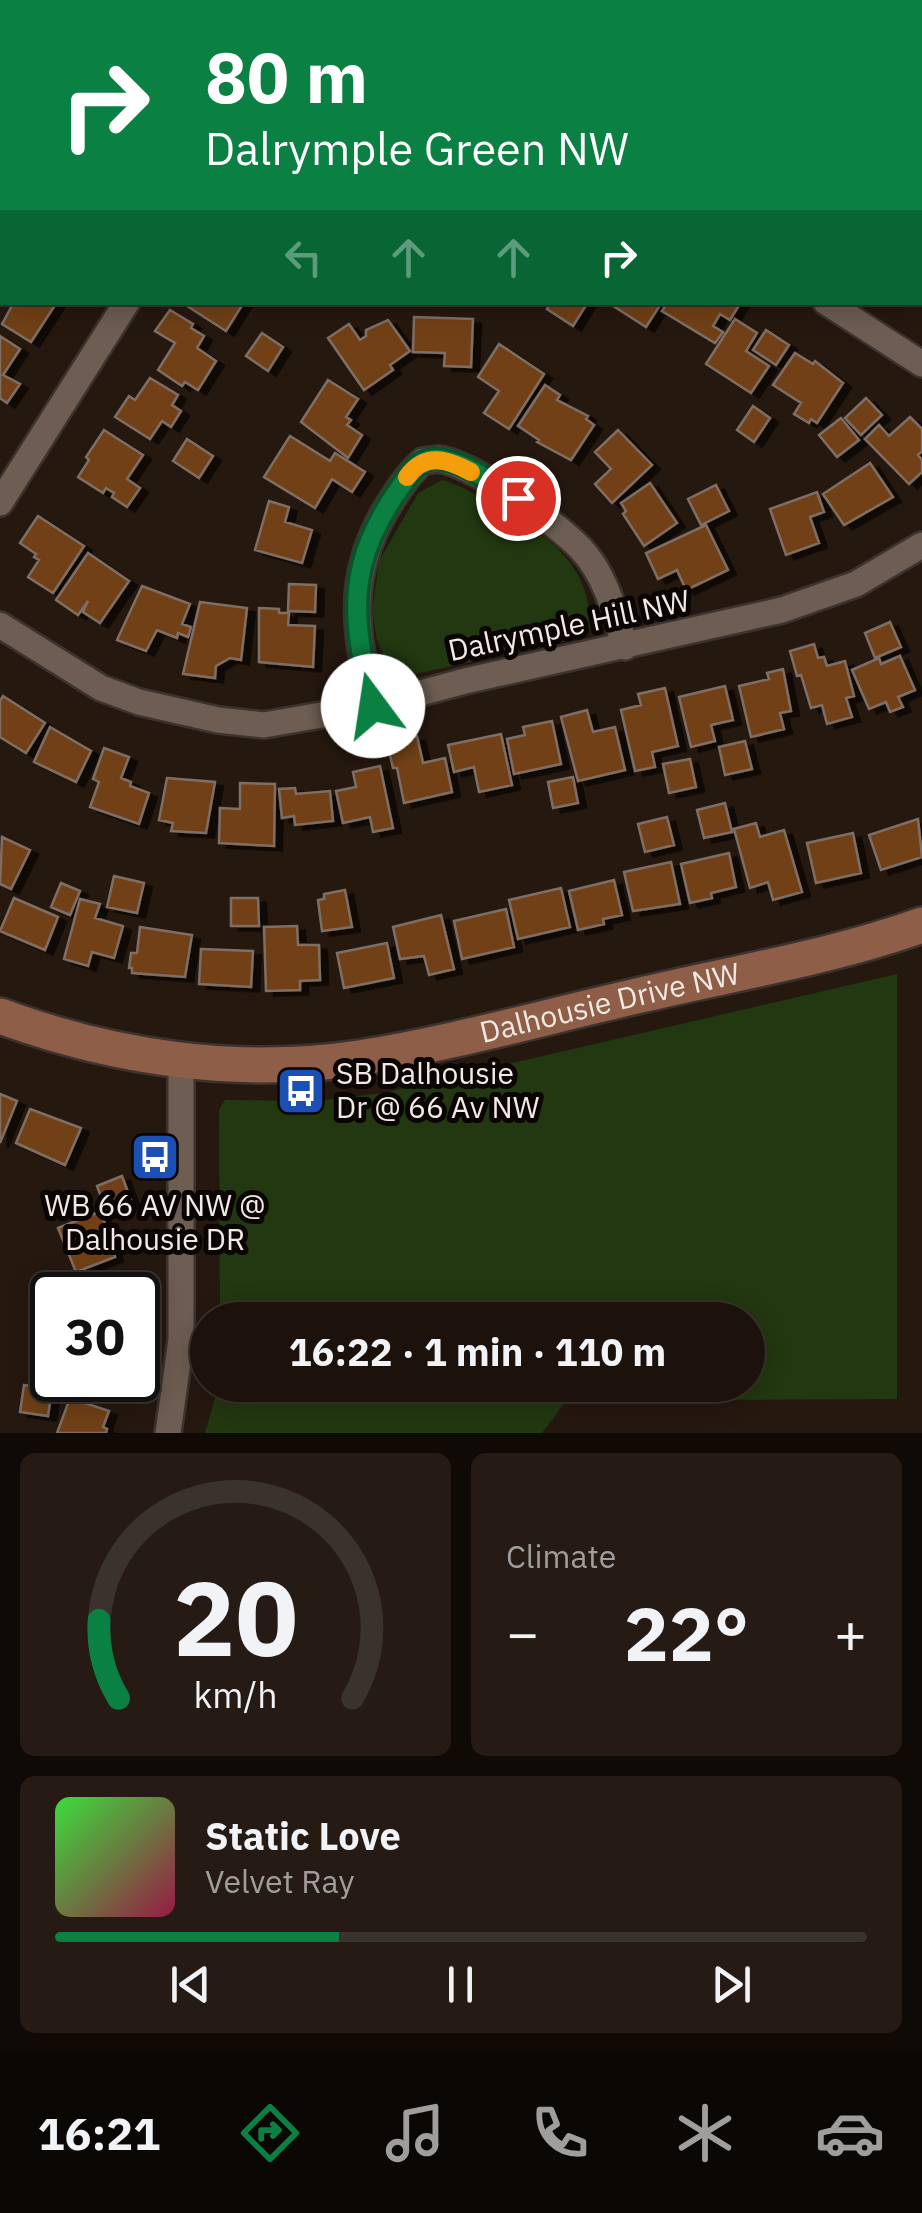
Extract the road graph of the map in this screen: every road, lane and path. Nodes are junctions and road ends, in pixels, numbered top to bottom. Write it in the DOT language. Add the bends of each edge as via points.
graph roads {
  1 [pos="124,305"];
  2 [pos="831,305"];
  3 [pos="922,364"];
  4 [pos="0,503"];
  5 [pos="922,545"];
  6 [pos="0,625"];
  7 [pos="625,647"];
  8 [pos="373,706"];
  9 [pos="922,924"];
  10 [pos="0,1016"];
  11 [pos="181,1061"];
  12 [pos="168,1433"];
  1 -- 4 [label="street"];
  2 -- 3 [label="street"];
  5 -- 7 [label="street, Dalrymple Hill NW" via="828,596"];
  6 -- 8 [label="street, Dalrymple Hill NW" via="101,688 170,710 264,724"];
  7 -- 8 [label="street, Dalrymple Hill NW"];
  7 -- 8 [label="street" via="608,594 583,550 518,498 458,465 423,461 393,497 361,563 356,614"];
  9 -- 11 [label="street, Dalhousie Drive NW" via="358,1058 249,1065"];
  10 -- 11 [label="street, Dalhousie Drive NW" via="78,1042"];
  11 -- 12 [label="street" via="181,1340"];
}
